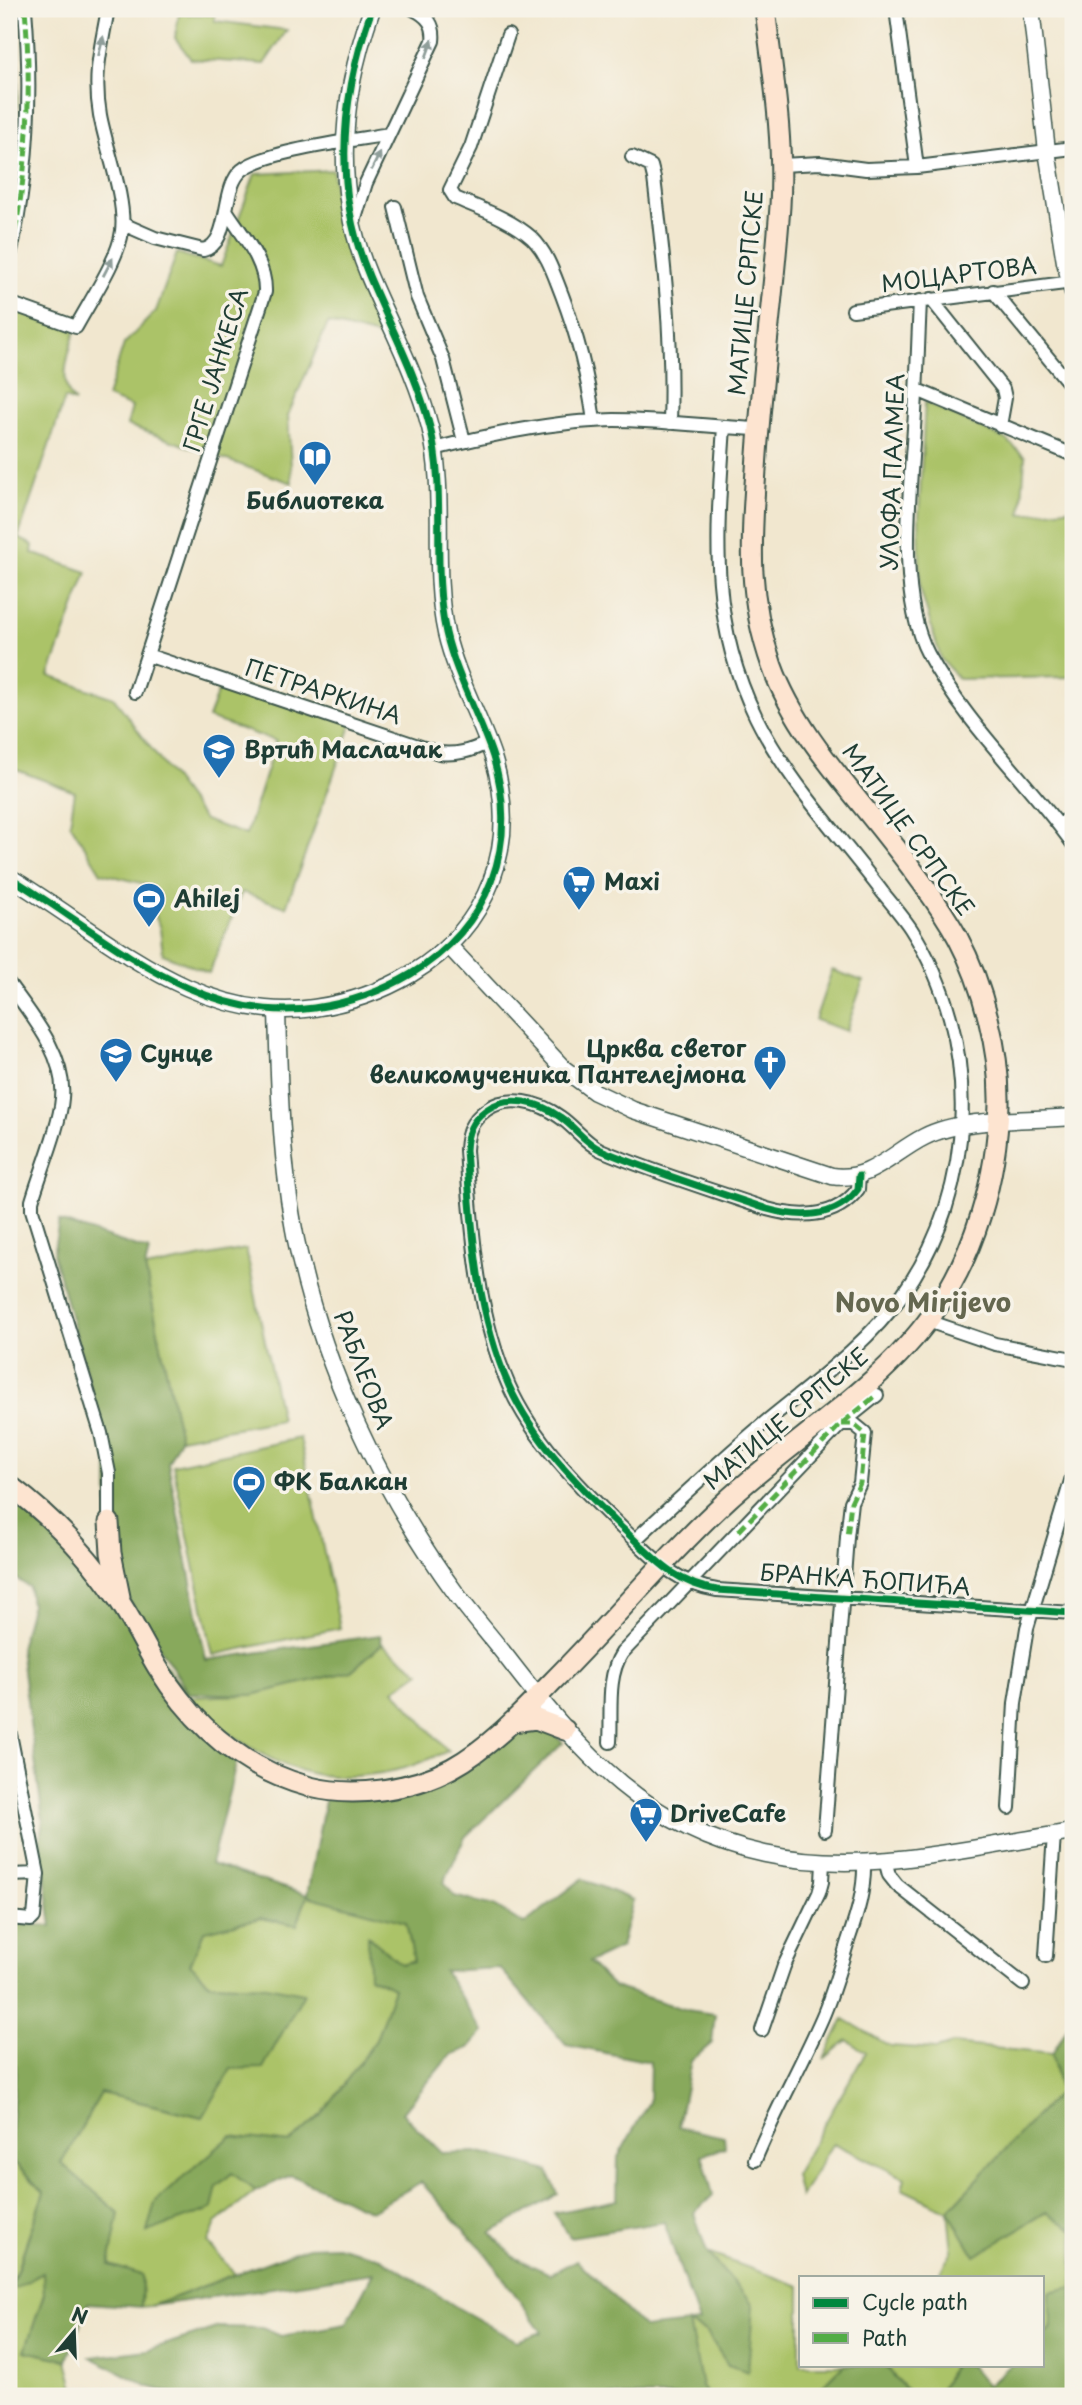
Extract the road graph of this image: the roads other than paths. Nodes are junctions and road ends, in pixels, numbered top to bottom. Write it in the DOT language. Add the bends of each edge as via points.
graph roads {
  1 [pos="24,9"];
  2 [pos="108,9"];
  3 [pos="372,9"];
  4 [pos="415,9"];
  5 [pos="765,9"];
  6 [pos="896,9"];
  7 [pos="1031,9"];
  8 [pos="508,35"];
  9 [pos="389,134"];
  10 [pos="344,143"];
  11 [pos="1073,148"];
  12 [pos="1047,151"];
  13 [pos="632,157"];
  14 [pos="782,165"];
  15 [pos="917,167"];
  16 [pos="395,207"];
  17 [pos="226,210"];
  18 [pos="123,224"];
  19 [pos="353,226"];
  20 [pos="9,260"];
  21 [pos="1072,285"];
  22 [pos="993,291"];
  23 [pos="925,300"];
  24 [pos="9,303"];
  25 [pos="853,310"];
  26 [pos="1073,388"];
  27 [pos="917,390"];
  28 [pos="594,421"];
  29 [pos="670,423"];
  30 [pos="1000,426"];
  31 [pos="724,427"];
  32 [pos="758,429"];
  33 [pos="464,442"];
  34 [pos="434,449"];
  35 [pos="1073,455"];
  36 [pos="147,654"];
  37 [pos="135,692"];
  38 [pos="487,743"];
  39 [pos="1073,814"];
  40 [pos="1060,825"];
  41 [pos="1073,844"];
  42 [pos="9,877"];
  43 [pos="450,947"];
  44 [pos="9,984"];
  45 [pos="277,1011"];
  46 [pos="1073,1117"];
  47 [pos="998,1122"];
  48 [pos="962,1125"];
  49 [pos="859,1176"];
  50 [pos="928,1321"];
  51 [pos="1073,1359"];
  52 [pos="877,1395"];
  53 [pos="841,1424"];
  54 [pos="1073,1474"];
  55 [pos="9,1486"];
  56 [pos="108,1531"];
  57 [pos="69,1537"];
  58 [pos="635,1540"];
  59 [pos="90,1559"];
  60 [pos="662,1564"];
  61 [pos="688,1584"];
  62 [pos="843,1599"];
  63 [pos="122,1604"];
  64 [pos="1031,1610"];
  65 [pos="1073,1613"];
  66 [pos="537,1697"];
  67 [pos="512,1722"];
  68 [pos="9,1729"];
  69 [pos="565,1730"];
  70 [pos="610,1742"];
  71 [pos="1009,1808"];
  72 [pos="825,1830"];
  73 [pos="1073,1832"];
  74 [pos="1054,1835"];
  75 [pos="885,1860"];
  76 [pos="823,1861"];
  77 [pos="864,1862"];
  78 [pos="38,1874"];
  79 [pos="9,1875"];
  80 [pos="9,1918"];
  81 [pos="1046,1956"];
  82 [pos="1023,1984"];
  83 [pos="762,2030"];
  84 [pos="755,2160"];
  1 -- 20 [label="street" via="27,115"];
  18 -- 2 [label="street, one-way" via="97,97 97,62"];
  3 -- 10 [label="street" via="347,99"];
  9 -- 4 [label="street, one-way" via="433,41 428,19"];
  5 -- 14 [label="main road, МАТИЦЕ СРПСКЕ"];
  6 -- 15 [label="street"];
  7 -- 12 [label="street"];
  8 -- 28 [label="street" via="471,147 450,188 455,198 511,223 544,254 585,363"];
  9 -- 10 [label="street"];
  19 -- 9 [label="street, one-way" via="366,183"];
  10 -- 17 [label="street" via="296,151 243,169"];
  10 -- 19 [label="street"];
  11 -- 12 [label="street"];
  12 -- 15 [label="street"];
  12 -- 21 [label="street"];
  13 -- 29 [label="street" via="650,166 653,173 669,315"];
  14 -- 15 [label="street"];
  14 -- 32 [label="main road, МАТИЦЕ СРПСКЕ"];
  16 -- 33 [label="street" via="417,297 443,359"];
  17 -- 18 [label="street" via="219,237 203,250"];
  17 -- 36 [label="street, ГРГЕ ЈАНКЕСА" via="259,262 265,292"];
  24 -- 18 [label="street, one-way" via="76,327 120,244"];
  19 -- 34 [label="street" via="368,274 414,374"];
  21 -- 22 [label="street, МОЦАРТОВА"];
  22 -- 23 [label="street, МОЦАРТОВА"];
  22 -- 26 [label="street"];
  23 -- 25 [label="street, МОЦАРТОВА"];
  23 -- 27 [label="street, УЛОФА ПАЛМЕА"];
  23 -- 30 [label="street" via="1003,389"];
  27 -- 30 [label="street"];
  27 -- 40 [label="street, УЛОФА ПАЛМЕА" via="908,545 918,628 926,651 962,709"];
  28 -- 29 [label="street"];
  28 -- 33 [label="street"];
  29 -- 31 [label="street"];
  30 -- 35 [label="street"];
  31 -- 32 [label="street"];
  31 -- 48 [label="street, МАТИЦЕ СРПСКЕ" via="719,592 739,674 756,716 791,776 911,929 939,981 962,1079"];
  32 -- 47 [label="main road, МАТИЦЕ СРПСКЕ" via="752,588 769,660 825,759 961,944 980,992 997,1062"];
  33 -- 34 [label="street"];
  34 -- 38 [label="street" via="442,612"];
  36 -- 37 [label="street, ГРГЕ ЈАНКЕСА"];
  36 -- 38 [label="street, ПЕТРАРКИНА" via="439,753 472,751"];
  38 -- 43 [label="street" via="501,811 499,854 484,897"];
  39 -- 40 [label="street"];
  40 -- 41 [label="street, УЛОФА ПАЛМЕА"];
  42 -- 45 [label="street" via="180,985 224,1002"];
  43 -- 45 [label="street" via="373,993 326,1006"];
  43 -- 49 [label="street" via="564,1069 605,1098 817,1171"];
  44 -- 56 [label="street" via="49,1045 62,1081 62,1102 32,1210 101,1433 109,1473"];
  45 -- 66 [label="street, РАБЛЕОВА" via="279,1094 292,1216 336,1375 412,1527"];
  46 -- 47 [label="street"];
  47 -- 48 [label="street"];
  47 -- 50 [label="main road, МАТИЦЕ СРПСКЕ" via="976,1229 959,1270"];
  48 -- 49 [label="street" via="927,1135"];
  48 -- 58 [label="street, МАТИЦЕ СРПСКЕ" via="955,1178 939,1229 911,1282 885,1317"];
  49 -- 58 [label="street, БРАНКА ЋОПИЋА" via="858,1189 841,1205 794,1216 598,1149 562,1117 542,1107 502,1101 474,1119 466,1150 476,1268 509,1387 554,1455"];
  50 -- 51 [label="street" via="995,1344"];
  50 -- 60 [label="main road, МАТИЦЕ СРПСКЕ" via="876,1376 735,1493"];
  52 -- 53 [label="street, МАТИЦЕ СРПСКЕ"];
  53 -- 61 [label="street, МАТИЦЕ СРПСКЕ"];
  53 -- 62 [label="street, МАТИЦЕ СРПСКЕ" via="854,1424 865,1433 860,1483 851,1502"];
  54 -- 64 [label="street"];
  55 -- 57 [label="main road, МАТИЦЕ СРПСКЕ"];
  56 -- 57 [label="main road"];
  56 -- 59 [label="main road" via="104,1552"];
  56 -- 63 [label="main road"];
  57 -- 59 [label="main road, МАТИЦЕ СРПСКЕ"];
  58 -- 60 [label="street, БРАНКА ЋОПИЋА"];
  59 -- 63 [label="main road, МАТИЦЕ СРПСКЕ"];
  60 -- 61 [label="street, БРАНКА ЋОПИЋА"];
  60 -- 66 [label="main road, МАТИЦЕ СРПСКЕ"];
  61 -- 62 [label="street, БРАНКА ЋОПИЋА"];
  61 -- 70 [label="street, МАТИЦЕ СРПСКЕ" via="616,1664"];
  62 -- 64 [label="street, БРАНКА ЋОПИЋА"];
  62 -- 72 [label="street"];
  63 -- 67 [label="main road, МАТИЦЕ СРПСКЕ" via="191,1715 238,1756 303,1785 344,1792 406,1785 451,1769"];
  64 -- 65 [label="street, БРАНКА ЋОПИЋА"];
  64 -- 71 [label="street" via="1015,1703"];
  66 -- 67 [label="main road, МАТИЦЕ СРПСКЕ"];
  66 -- 69 [label="street, РАБЛЕОВА"];
  67 -- 69 [label="main road" via="536,1719"];
  68 -- 78 [label="street"];
  69 -- 76 [label="street, РАБЛЕОВА" via="627,1791 685,1826 748,1850"];
  73 -- 74 [label="street, РАБЛЕОВА"];
  74 -- 75 [label="street, РАБЛЕОВА"];
  74 -- 81 [label="street"];
  75 -- 77 [label="street, РАБЛЕОВА"];
  75 -- 82 [label="street" via="897,1885"];
  76 -- 77 [label="street, РАБЛЕОВА"];
  76 -- 83 [label="street" via="819,1893 791,1949"];
  77 -- 84 [label="street" via="858,1911 832,1993"];
  78 -- 79 [label="street"];
  78 -- 80 [label="street" via="34,1917"];
}
